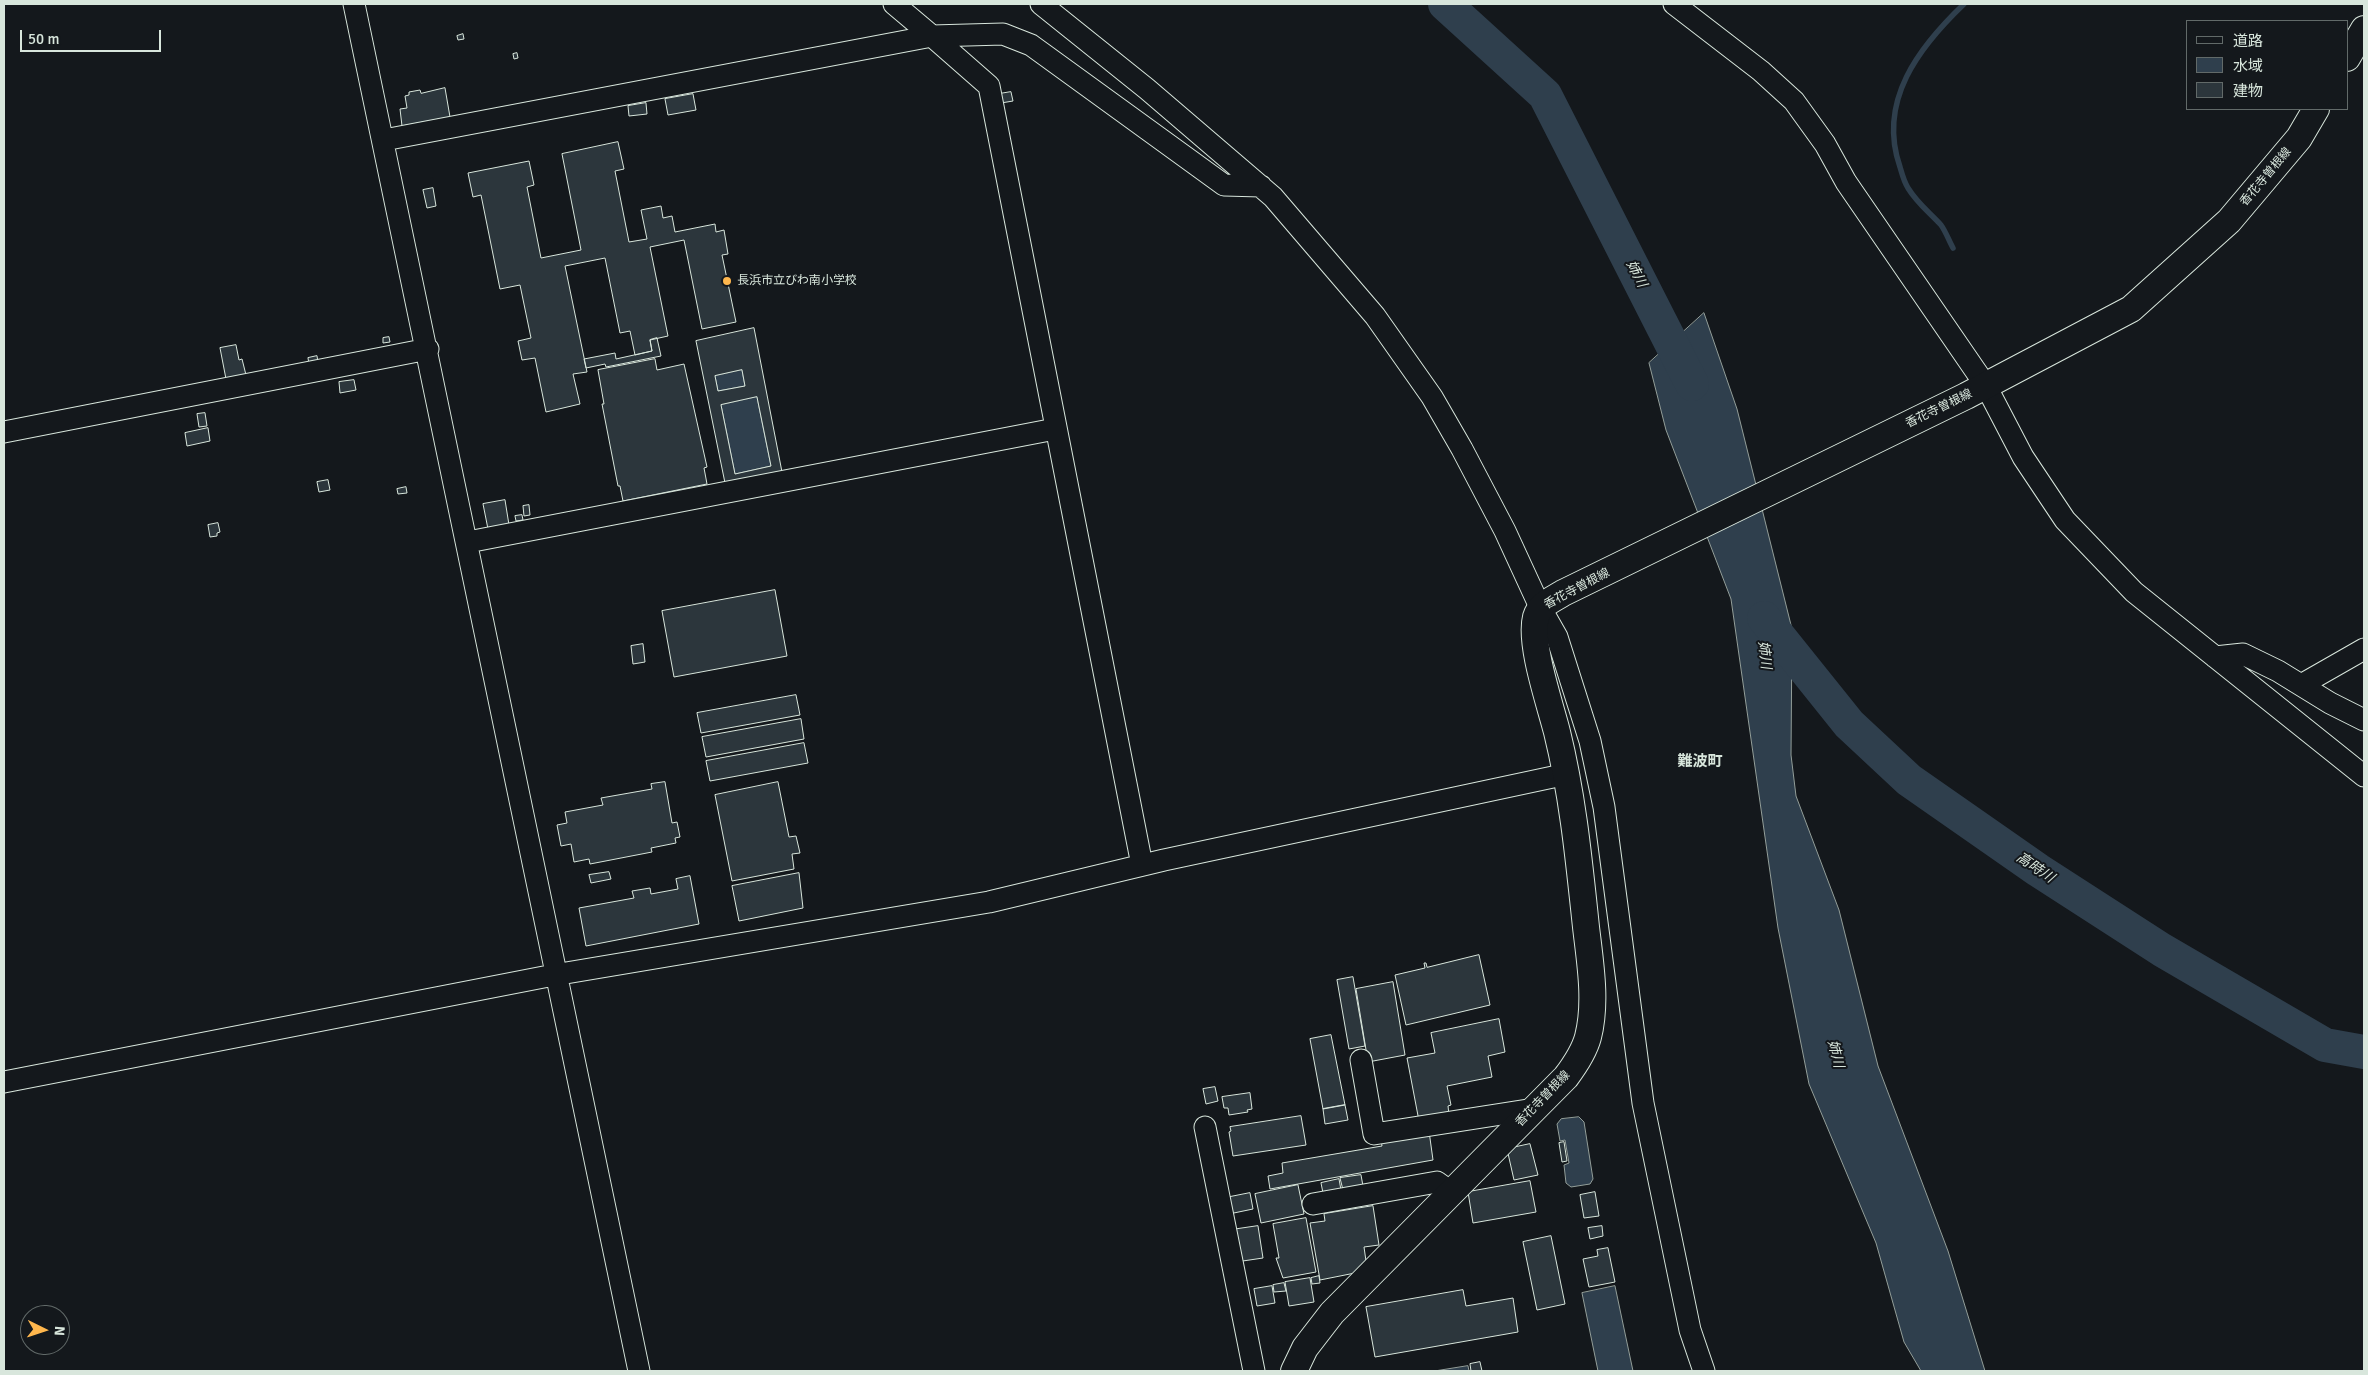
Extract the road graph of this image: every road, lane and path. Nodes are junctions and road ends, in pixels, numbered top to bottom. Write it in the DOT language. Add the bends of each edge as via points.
graph roads {
  1 [pos="354,4"];
  2 [pos="894,4"];
  3 [pos="1041,4"];
  4 [pos="1674,4"];
  5 [pos="2364,29"];
  6 [pos="932,36"];
  7 [pos="2348,56"];
  8 [pos="2315,110"];
  9 [pos="384,140"];
  10 [pos="1261,186"];
  11 [pos="428,349"];
  12 [pos="1976,391"];
  13 [pos="1055,429"];
  14 [pos="4,432"];
  15 [pos="468,542"];
  16 [pos="1540,607"];
  17 [pos="2364,649"];
  18 [pos="2215,657"];
  19 [pos="2301,685"];
  20 [pos="2364,720"];
  21 [pos="1567,774"];
  22 [pos="2364,776"];
  23 [pos="1142,865"];
  24 [pos="554,975"];
  25 [pos="1361,1060"];
  26 [pos="4,1082"];
  27 [pos="1534,1109"];
  28 [pos="1205,1127"];
  29 [pos="1451,1192"];
  30 [pos="1313,1204"];
  31 [pos="639,1371"];
  32 [pos="1254,1371"];
  33 [pos="1294,1371"];
  34 [pos="1704,1371"];
  1 -- 9 [label="street"];
  2 -- 6 [label="street"];
  3 -- 10 [label="street"];
  4 -- 12 [label="street" via="1761,71 1794,101 1825,144"];
  5 -- 7 [label="main road"];
  6 -- 9 [label="street"];
  6 -- 10 [label="street" via="1003,34 1031,45 1224,185"];
  6 -- 13 [label="street" via="989,86"];
  8 -- 12 [label="main road, 香花寺曽根線" via="2299,138 2229,221 2131,309"];
  9 -- 11 [label="street"];
  10 -- 16 [label="street" via="1375,316 1432,397 1484,492"];
  11 -- 14 [label="street"];
  11 -- 15 [label="street"];
  12 -- 16 [label="main road, 香花寺曽根線"];
  12 -- 18 [label="street" via="2066,520 2134,592"];
  13 -- 15 [label="street"];
  13 -- 23 [label="street"];
  15 -- 24 [label="street"];
  16 -- 21 [label="main road, 香花寺曽根線" via="1536,618 1536,648"];
  16 -- 34 [label="street" via="1565,657 1590,741 1614,867 1643,1103 1690,1330"];
  17 -- 19 [label="street"];
  18 -- 19 [label="street" via="2243,654"];
  18 -- 22 [label="street"];
  19 -- 20 [label="street" via="2330,704"];
  21 -- 23 [label="street"];
  21 -- 27 [label="main road, 香花寺曽根線" via="1576,825 1591,970 1591,1022 1588,1038 1575,1064"];
  23 -- 24 [label="street" via="989,902"];
  24 -- 26 [label="street"];
  24 -- 31 [label="street"];
  25 -- 27 [label="street" via="1374,1134"];
  27 -- 29 [label="main road, 香花寺曽根線"];
  28 -- 32 [label="street"];
  29 -- 30 [label="street" via="1437,1182"];
  29 -- 33 [label="main road, 香花寺曽根線" via="1332,1312 1305,1348"];
}
